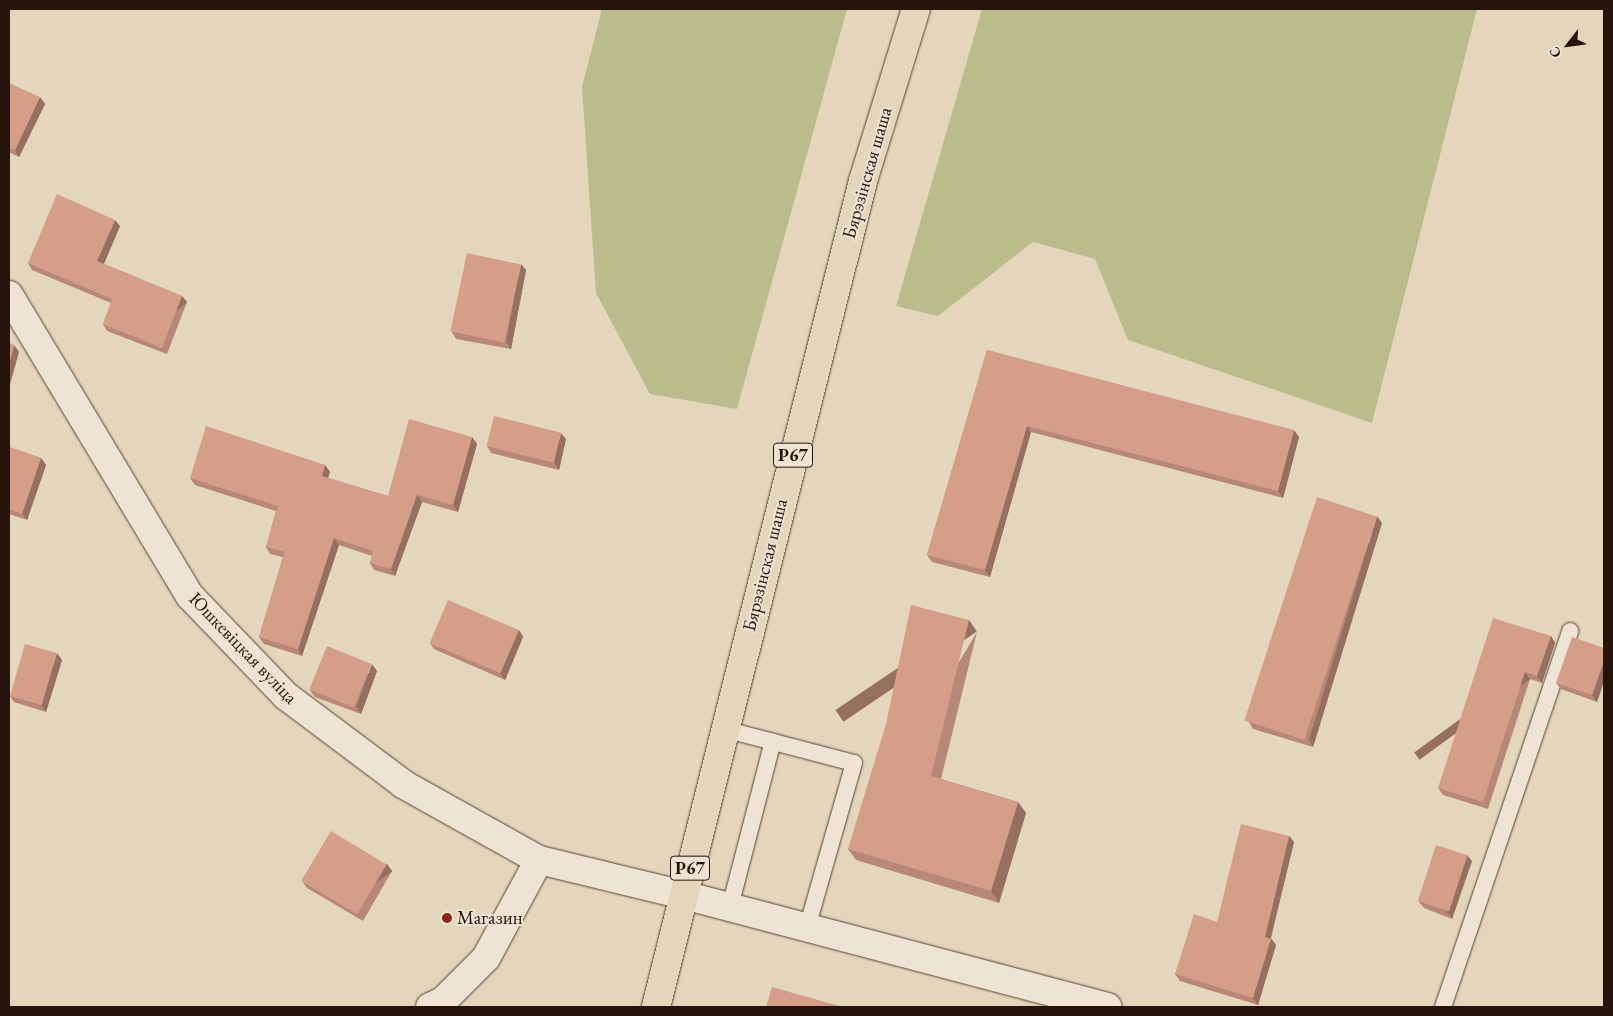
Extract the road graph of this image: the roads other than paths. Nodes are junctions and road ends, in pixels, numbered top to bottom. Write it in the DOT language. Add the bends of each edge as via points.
graph roads {
  1 [pos="916,9"];
  2 [pos="9,295"];
  3 [pos="1570,631"];
  4 [pos="724,729"];
  5 [pos="773,741"];
  6 [pos="539,860"];
  7 [pos="684,895"];
  8 [pos="730,907"];
  9 [pos="807,928"];
  10 [pos="430,1007"];
  11 [pos="656,1007"];
  12 [pos="1107,1007"];
  13 [pos="1443,1007"];
  1 -- 4 [label="main road, Бярэзінская шаша / Р67" via="863,181"];
  2 -- 6 [label="street, Юшкевіцкая вуліца" via="190,596 294,702 403,784"];
  3 -- 13 [label="lane"];
  4 -- 5 [label="lane"];
  4 -- 7 [label="main road, Бярэзінская шаша / Р67"];
  5 -- 8 [label="lane"];
  5 -- 9 [label="lane" via="854,763"];
  6 -- 7 [label="street, Юшкевіцкая вуліца"];
  6 -- 10 [label="street" via="486,958 443,1001"];
  7 -- 8 [label="street, Юшкевіцкая вуліца"];
  7 -- 11 [label="main road, Бярэзінская шаша / Р67"];
  8 -- 9 [label="street, Юшкевіцкая вуліца"];
  9 -- 12 [label="street, Юшкевіцкая вуліца"];
}
